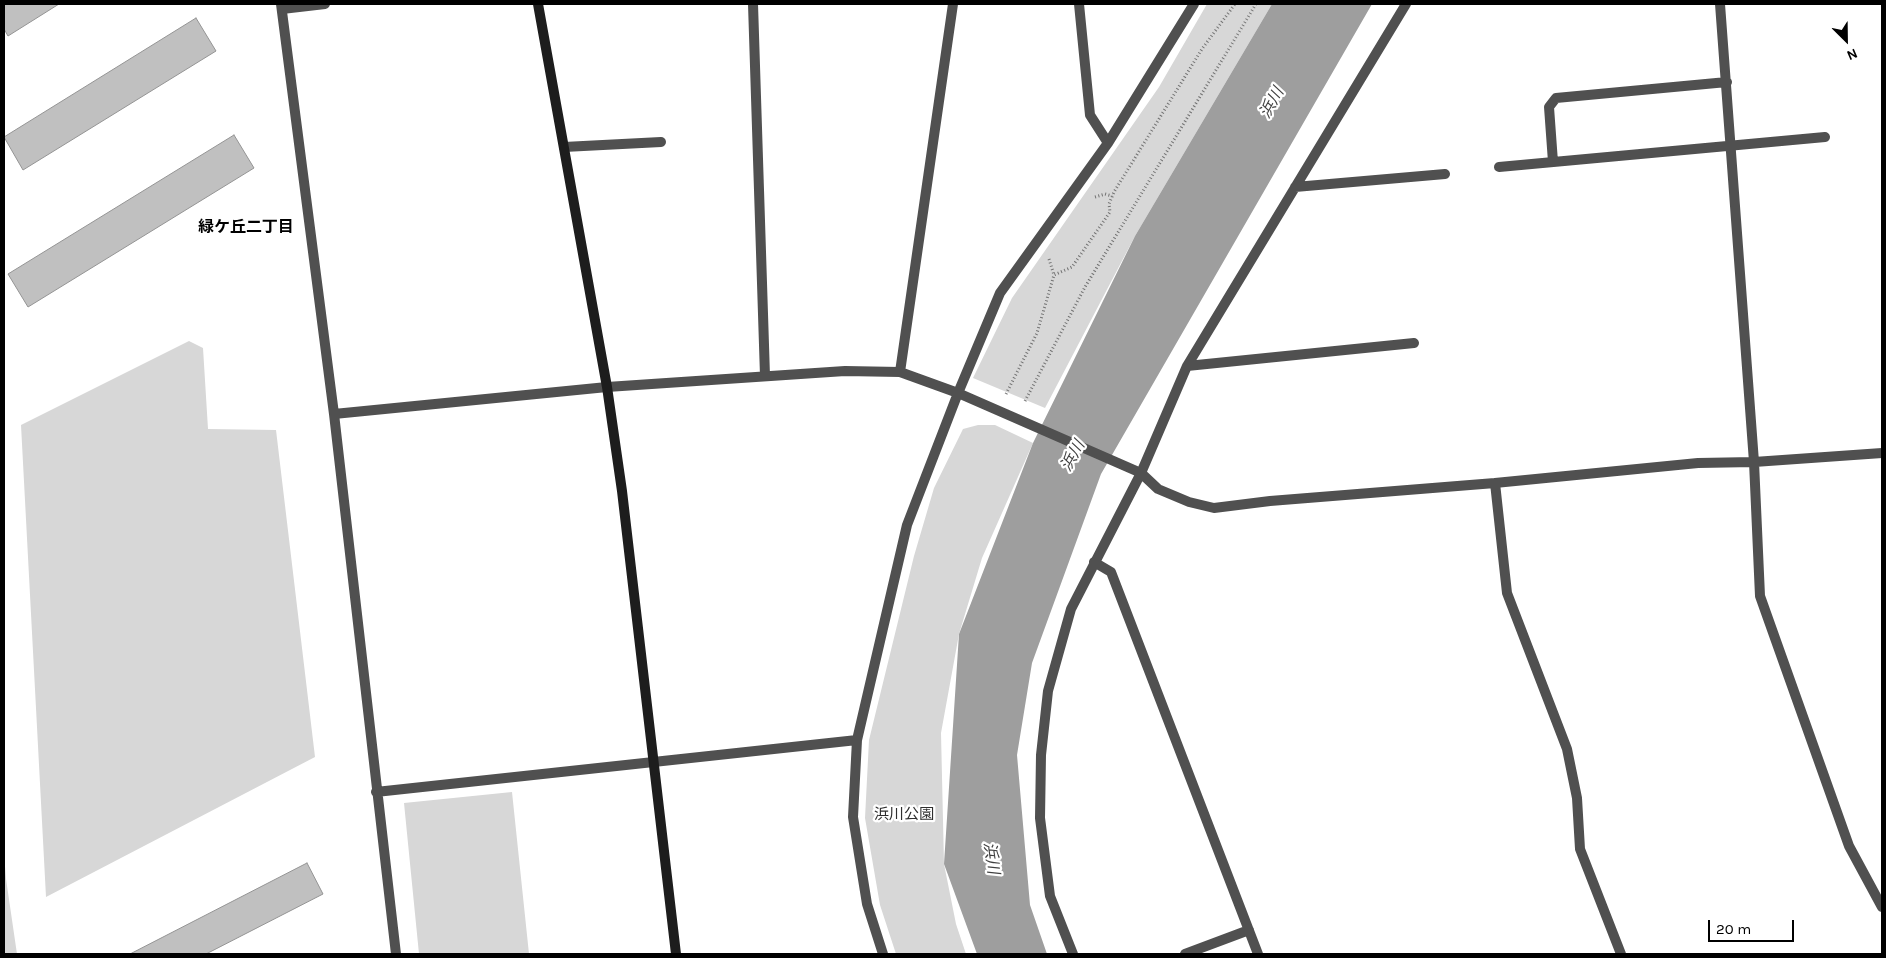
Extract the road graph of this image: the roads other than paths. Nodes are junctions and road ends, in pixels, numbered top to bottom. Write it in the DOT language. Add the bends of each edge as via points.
graph roads {
  1 [pos="325,4"];
  2 [pos="538,4"];
  3 [pos="753,4"];
  4 [pos="953,4"];
  5 [pos="1079,4"];
  6 [pos="1194,4"];
  7 [pos="1406,4"];
  8 [pos="1720,4"];
  9 [pos="281,6"];
  10 [pos="1727,82"];
  11 [pos="1825,137"];
  12 [pos="661,142"];
  13 [pos="1108,143"];
  14 [pos="1732,146"];
  15 [pos="564,147"];
  16 [pos="1553,162"];
  17 [pos="1498,167"];
  18 [pos="1445,174"];
  19 [pos="1294,187"];
  20 [pos="1414,343"];
  21 [pos="1187,366"];
  22 [pos="900,372"];
  23 [pos="765,376"];
  24 [pos="607,388"];
  25 [pos="958,393"];
  26 [pos="334,414"];
  27 [pos="1882,453"];
  28 [pos="1754,462"];
  29 [pos="1141,473"];
  30 [pos="1495,483"];
  31 [pos="1094,562"];
  32 [pos="857,740"];
  33 [pos="652,764"];
  34 [pos="376,792"];
  35 [pos="1882,907"];
  36 [pos="1249,930"];
  37 [pos="396,954"];
  38 [pos="676,954"];
  39 [pos="883,954"];
  40 [pos="1074,954"];
  41 [pos="1185,954"];
  42 [pos="1258,954"];
  43 [pos="1621,954"];
  1 -- 9 [label="street"];
  2 -- 15 [label="street"];
  3 -- 23 [label="street"];
  4 -- 22 [label="street"];
  5 -- 13 [label="street" via="1090,115"];
  6 -- 13 [label="street"];
  7 -- 19 [label="street"];
  8 -- 10 [label="street"];
  9 -- 26 [label="street"];
  10 -- 14 [label="street"];
  10 -- 16 [label="street" via="1556,98 1549,107"];
  11 -- 14 [label="street"];
  12 -- 15 [label="street"];
  13 -- 25 [label="street" via="1000,292"];
  14 -- 16 [label="street"];
  14 -- 28 [label="street"];
  15 -- 24 [label="street"];
  16 -- 17 [label="street"];
  18 -- 19 [label="street"];
  19 -- 21 [label="street"];
  20 -- 21 [label="street"];
  21 -- 29 [label="street"];
  22 -- 23 [label="street" via="845,371"];
  22 -- 25 [label="street"];
  23 -- 24 [label="street"];
  24 -- 26 [label="street"];
  24 -- 33 [label="street" via="622,491"];
  25 -- 29 [label="street"];
  25 -- 32 [label="street" via="908,525"];
  26 -- 34 [label="street"];
  27 -- 28 [label="street"];
  28 -- 30 [label="street" via="1698,463"];
  28 -- 35 [label="street" via="1760,596 1849,846"];
  29 -- 30 [label="street" via="1158,489 1214,508"];
  29 -- 31 [label="street"];
  30 -- 43 [label="street" via="1506,593 1567,749 1577,798 1580,849"];
  31 -- 36 [label="street" via="1111,572"];
  31 -- 40 [label="street" via="1071,609 1050,682 1041,755 1040,818 1050,896"];
  32 -- 33 [label="street"];
  32 -- 39 [label="street" via="852,817 867,904"];
  33 -- 34 [label="street"];
  33 -- 38 [label="street"];
  34 -- 37 [label="street"];
  36 -- 41 [label="street"];
  36 -- 42 [label="street"];
}
